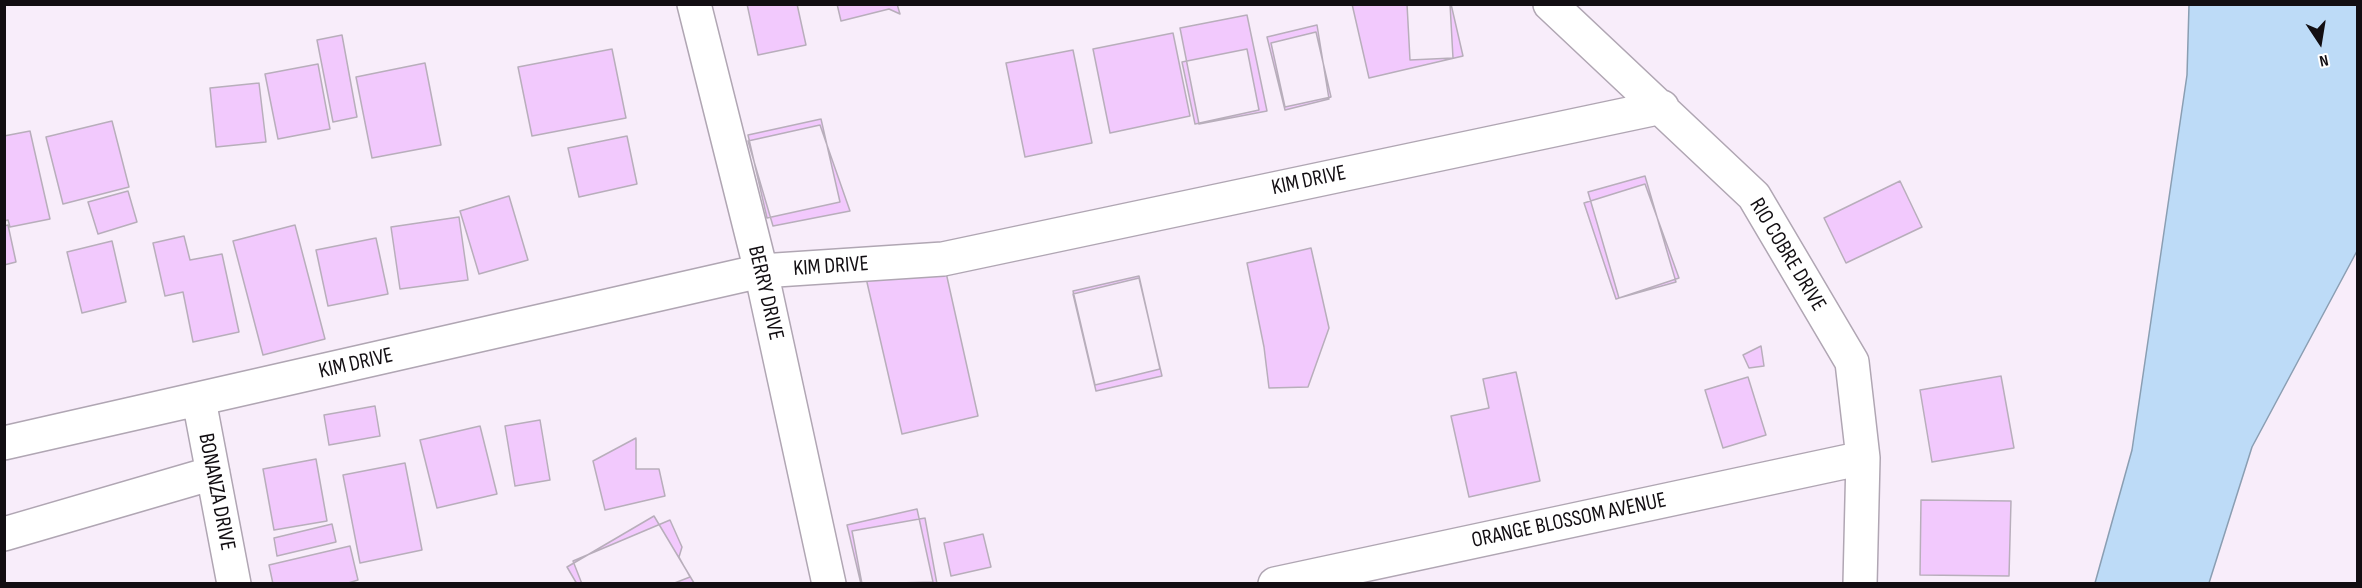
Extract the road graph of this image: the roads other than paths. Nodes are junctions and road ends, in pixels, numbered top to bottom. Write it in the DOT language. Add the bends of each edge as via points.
graph roads {
  1 [pos="694,4"];
  2 [pos="1550,4"];
  3 [pos="1662,107"];
  4 [pos="761,272"];
  5 [pos="199,400"];
  6 [pos="4,443"];
  7 [pos="1863,458"];
  8 [pos="213,473"];
  9 [pos="4,534"];
  10 [pos="234,584"];
  11 [pos="829,584"];
  12 [pos="1275,584"];
  13 [pos="1860,584"];
  1 -- 4 [label="street, BERRY DRIVE"];
  2 -- 3 [label="street, RIO COBRE DRIVE"];
  3 -- 4 [label="street, KIM DRIVE" via="942,259"];
  3 -- 7 [label="street, RIO COBRE DRIVE" via="1754,196 1852,362"];
  4 -- 5 [label="street, KIM DRIVE"];
  4 -- 11 [label="street, BERRY DRIVE"];
  5 -- 6 [label="street, KIM DRIVE"];
  5 -- 8 [label="street, BONANZA DRIVE"];
  7 -- 12 [label="street, ORANGE BLOSSOM AVENUE"];
  7 -- 13 [label="street, RIO COBRE DRIVE"];
  8 -- 9 [label="street"];
  8 -- 10 [label="street, BONANZA DRIVE"];
}
